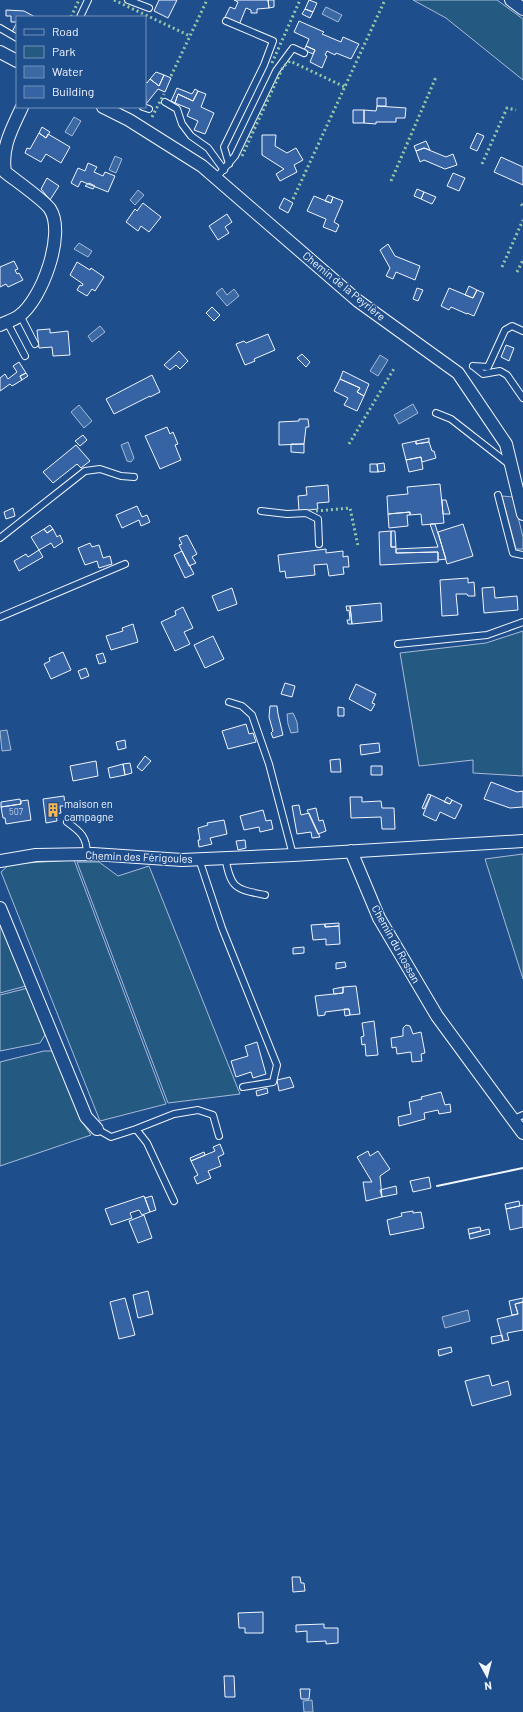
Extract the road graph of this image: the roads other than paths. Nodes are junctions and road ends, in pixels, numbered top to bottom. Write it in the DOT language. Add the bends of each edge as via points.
graph roads {
  1 [pos="88,0"];
  2 [pos="128,0"];
  3 [pos="511,0"];
  4 [pos="149,8"];
  5 [pos="523,9"];
  6 [pos="80,16"];
  7 [pos="226,21"];
  8 [pos="0,28"];
  9 [pos="16,37"];
  10 [pos="0,52"];
  11 [pos="304,53"];
  12 [pos="16,60"];
  13 [pos="165,102"];
  14 [pos="22,108"];
  15 [pos="105,108"];
  16 [pos="228,164"];
  17 [pos="2,171"];
  18 [pos="220,174"];
  19 [pos="20,315"];
  20 [pos="3,324"];
  21 [pos="523,331"];
  22 [pos="35,344"];
  23 [pos="25,356"];
  24 [pos="523,398"];
  25 [pos="436,413"];
  26 [pos="511,466"];
  27 [pos="134,477"];
  28 [pos="498,495"];
  29 [pos="261,511"];
  30 [pos="523,514"];
  31 [pos="0,538"];
  32 [pos="319,544"];
  33 [pos="523,554"];
  34 [pos="125,564"];
  35 [pos="0,617"];
  36 [pos="523,622"];
  37 [pos="398,644"];
  38 [pos="229,702"];
  39 [pos="67,822"];
  40 [pos="523,841"];
  41 [pos="351,851"];
  42 [pos="87,854"];
  43 [pos="292,855"];
  44 [pos="225,857"];
  45 [pos="199,859"];
  46 [pos="0,861"];
  47 [pos="265,895"];
  48 [pos="0,908"];
  49 [pos="243,1087"];
  50 [pos="518,1117"];
  51 [pos="97,1129"];
  52 [pos="136,1129"];
  53 [pos="523,1133"];
  54 [pos="219,1136"];
  55 [pos="174,1200"];
  1 -- 6 [label="lane"];
  2 -- 4 [label="lane"];
  3 -- 5 [label="street"];
  7 -- 16 [label="lane" via="273,41 224,147"];
  8 -- 9 [label="lane"];
  10 -- 12 [label="street"];
  11 -- 16 [label="lane" via="293,48 276,71 235,156"];
  13 -- 18 [label="lane" via="177,109 182,124 191,136 208,148"];
  14 -- 17 [label="street" via="7,139"];
  15 -- 18 [label="street, Chemin de la Peyrière" via="202,166"];
  16 -- 18 [label="lane"];
  17 -- 19 [label="street" via="49,208 55,223 49,267 43,284"];
  18 -- 26 [label="street, Chemin de la Peyrière" via="358,301 458,373 506,444"];
  19 -- 20 [label="street"];
  19 -- 22 [label="lane"];
  20 -- 23 [label="lane"];
  21 -- 24 [label="lane" via="512,326 505,330 488,366 473,366 483,374 500,371 504,373"];
  25 -- 26 [label="lane" via="451,419"];
  26 -- 30 [label="street, Chemin de la Peyrière"];
  27 -- 31 [label="lane" via="121,476 100,468 85,471"];
  28 -- 33 [label="lane" via="513,553"];
  29 -- 32 [label="lane" via="306,513 318,519"];
  34 -- 35 [label="lane"];
  36 -- 37 [label="lane" via="487,635"];
  38 -- 43 [label="lane" via="242,706 252,714 269,764"];
  39 -- 42 [label="lane" via="80,831 87,843"];
  40 -- 41 [label="street"];
  41 -- 43 [label="street, Chemin des Férigoules"];
  41 -- 50 [label="street, Chemin du Rossan" via="379,918 437,1016"];
  42 -- 45 [label="street, Chemin des Férigoules"];
  42 -- 46 [label="street, Chemin des Férigoules" via="36,855"];
  43 -- 44 [label="street, Chemin des Férigoules"];
  44 -- 45 [label="street, Chemin des Férigoules"];
  44 -- 47 [label="lane" via="230,882 241,890"];
  45 -- 49 [label="lane" via="222,928 276,1065 273,1082"];
  48 -- 51 [label="street" via="86,1117"];
  50 -- 53 [label="street, Chemin du Rossan"];
  51 -- 52 [label="lane" via="111,1137"];
  52 -- 54 [label="lane" via="174,1114 198,1110 213,1116"];
  52 -- 55 [label="lane" via="147,1143"];
}
